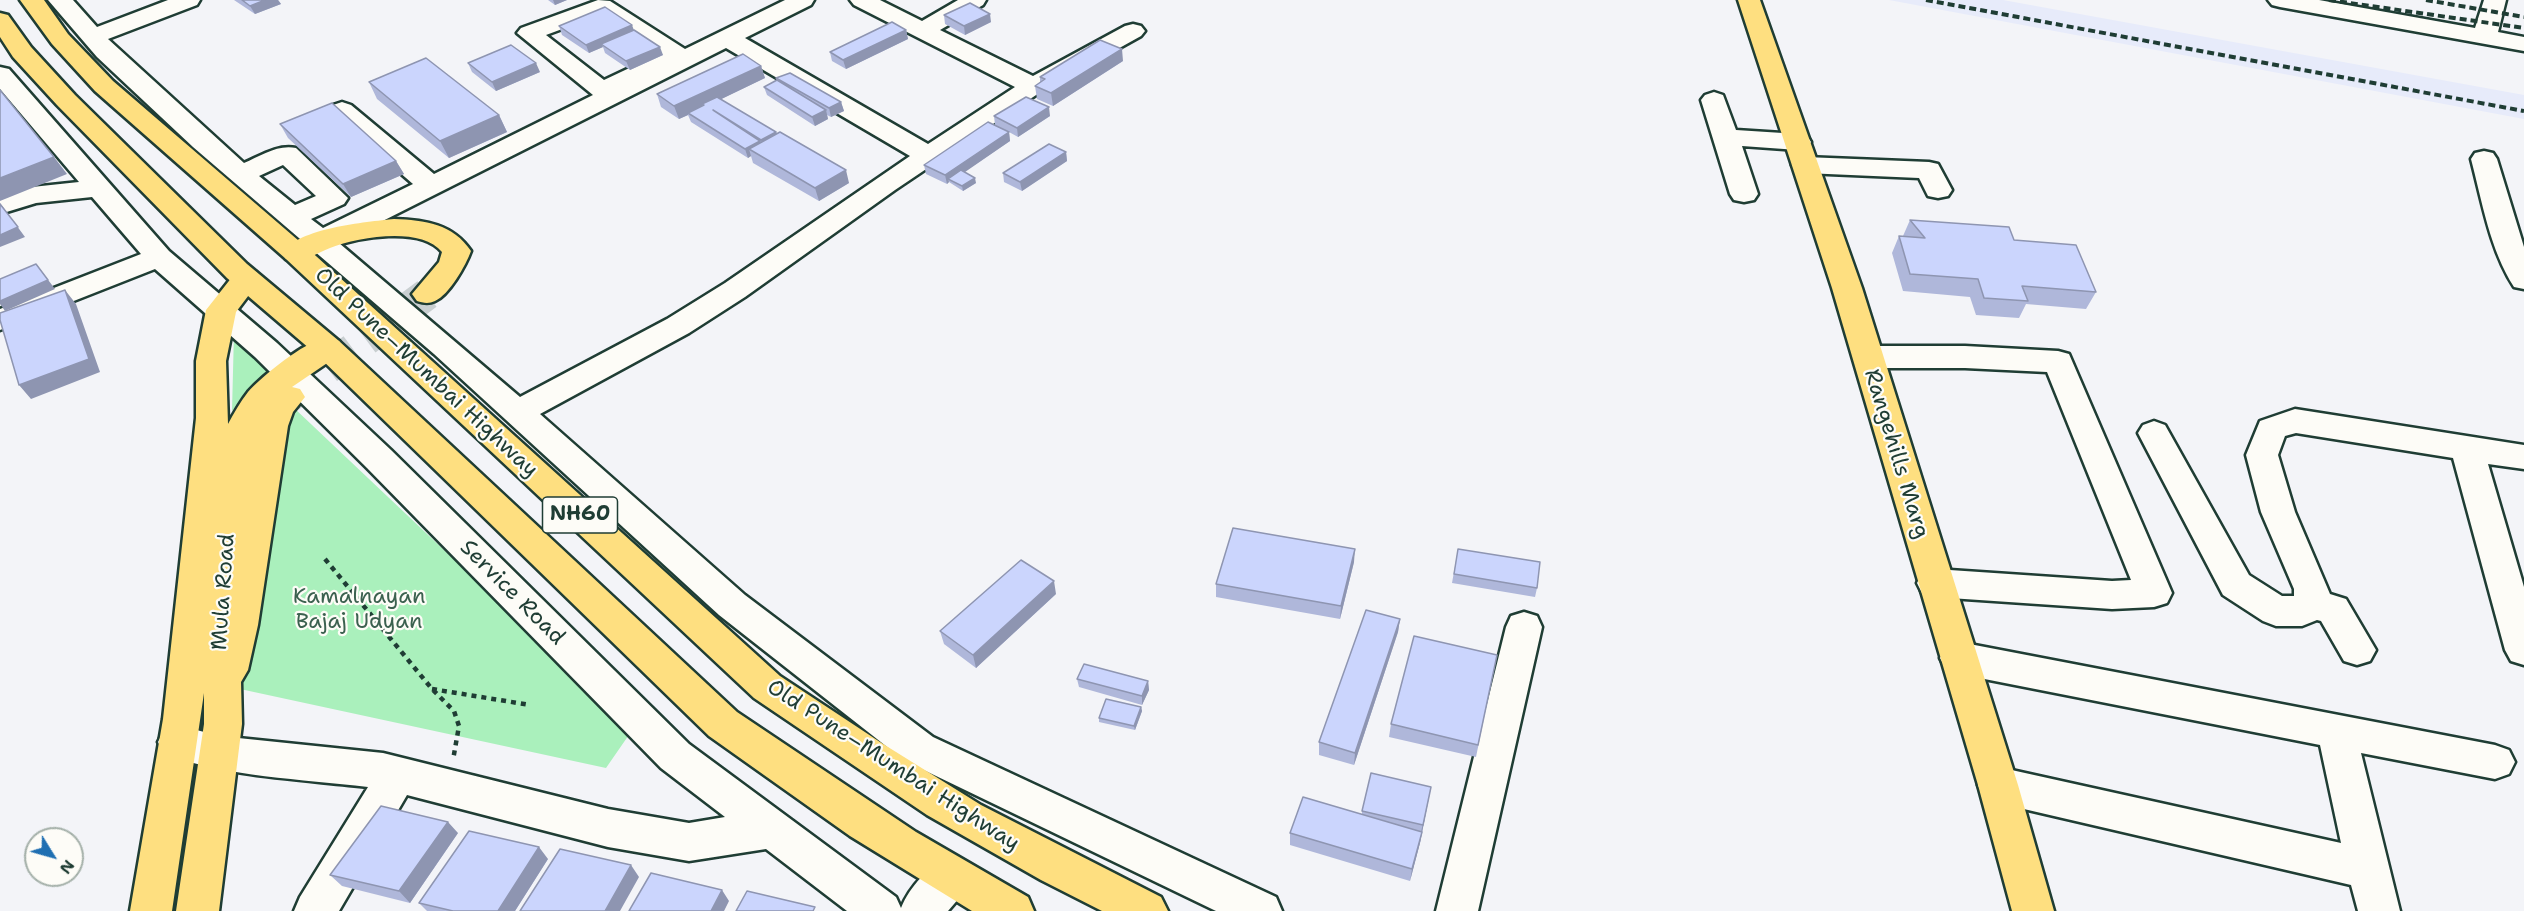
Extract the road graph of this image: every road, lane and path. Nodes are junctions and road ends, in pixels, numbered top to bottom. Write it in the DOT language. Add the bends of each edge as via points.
graph roads {
  1 [pos="32,0"];
  2 [pos="60,0"];
  3 [pos="189,0"];
  4 [pos="803,0"];
  5 [pos="862,0"];
  6 [pos="975,0"];
  7 [pos="1749,0"];
  8 [pos="2280,0"];
  9 [pos="2495,0"];
  10 [pos="2327,4"];
  11 [pos="0,20"];
  12 [pos="921,30"];
  13 [pos="1133,31"];
  14 [pos="2485,36"];
  15 [pos="92,37"];
  16 [pos="727,38"];
  17 [pos="2524,44"];
  18 [pos="680,57"];
  19 [pos="2,78"];
  20 [pos="1034,86"];
  21 [pos="1714,100"];
  22 [pos="342,110"];
  23 [pos="1725,137"];
  24 [pos="1802,153"];
  25 [pos="928,155"];
  26 [pos="2484,159"];
  27 [pos="240,174"];
  28 [pos="431,185"];
  29 [pos="99,188"];
  30 [pos="1938,190"];
  31 [pos="1744,194"];
  32 [pos="0,206"];
  33 [pos="292,217"];
  34 [pos="2516,242"];
  35 [pos="308,247"];
  36 [pos="159,257"];
  37 [pos="246,279"];
  38 [pos="2524,280"];
  39 [pos="427,294"];
  40 [pos="220,310"];
  41 [pos="0,320"];
  42 [pos="328,348"];
  43 [pos="1868,357"];
  44 [pos="288,385"];
  45 [pos="518,412"];
  46 [pos="2154,434"];
  47 [pos="2467,448"];
  48 [pos="2524,457"];
  49 [pos="325,559"];
  50 [pos="1935,583"];
  51 [pos="2313,605"];
  52 [pos="1524,627"];
  53 [pos="2357,650"];
  54 [pos="2524,650"];
  55 [pos="1959,658"];
  56 [pos="432,689"];
  57 [pos="530,705"];
  58 [pos="2336,731"];
  59 [pos="178,742"];
  60 [pos="219,753"];
  61 [pos="2495,762"];
  62 [pos="397,775"];
  63 [pos="1998,785"];
  64 [pos="448,788"];
  65 [pos="770,829"];
  66 [pos="2368,869"];
  67 [pos="951,876"];
  68 [pos="151,911"];
  69 [pos="197,911"];
  70 [pos="315,911"];
  71 [pos="881,911"];
  72 [pos="921,911"];
  73 [pos="1013,911"];
  74 [pos="1146,911"];
  75 [pos="1262,911"];
  76 [pos="1457,911"];
  77 [pos="2033,911"];
  78 [pos="2379,911"];
  1 -- 35 [label="main road, Old Pune–Mumbai Highway / NH60" via="60,39 104,86"];
  2 -- 15 [label="street"];
  3 -- 15 [label="street"];
  4 -- 16 [label="street"];
  5 -- 12 [label="street"];
  6 -- 12 [label="street"];
  7 -- 24 [label="main road, Rangehills Marg"];
  8 -- 10 [label="street"];
  9 -- 14 [label="street"];
  10 -- 14 [label="street"];
  11 -- 37 [label="main road, NH60" via="22,52 66,100"];
  12 -- 20 [label="street"];
  13 -- 20 [label="street"];
  14 -- 17 [label="street"];
  15 -- 27 [label="street"];
  16 -- 18 [label="street"];
  16 -- 25 [label="street"];
  18 -- 18 [label="street" via="602,6 529,33 602,90"];
  18 -- 28 [label="street"];
  19 -- 29 [label="street, Service Road" via="55,154"];
  20 -- 25 [label="street"];
  21 -- 23 [label="street"];
  22 -- 28 [label="street"];
  23 -- 24 [label="street"];
  23 -- 31 [label="street"];
  24 -- 30 [label="street" via="1929,170"];
  24 -- 43 [label="main road, Rangehills Marg"];
  25 -- 45 [label="street" via="688,320"];
  26 -- 34 [label="street"];
  27 -- 33 [label="street"];
  27 -- 33 [label="street" via="287,154 334,198"];
  28 -- 35 [label="street"];
  29 -- 32 [label="street" via="32,195"];
  29 -- 36 [label="street, Service Road"];
  33 -- 35 [label="street"];
  34 -- 38 [label="street"];
  35 -- 39 [label="main road" via="376,230 409,227 439,234 453,243 457,251 452,265"];
  35 -- 45 [label="street" via="445,347"];
  35 -- 74 [label="main road, Old Pune–Mumbai Highway / NH60" via="767,687 967,818"];
  36 -- 40 [label="street, Service Road"];
  36 -- 41 [label="street"];
  37 -- 40 [label="main road"];
  37 -- 42 [label="main road, NH60"];
  40 -- 44 [label="street, Service Road" via="266,350"];
  40 -- 59 [label="main road" via="211,361 212,418"];
  42 -- 44 [label="main road"];
  42 -- 67 [label="main road, NH60" via="723,724"];
  43 -- 50 [label="main road, Rangehills Marg"];
  43 -- 50 [label="street" via="2058,362 2154,593 2112,595"];
  44 -- 60 [label="main road" via="272,426 240,625 223,695"];
  44 -- 65 [label="street, Service Road" via="380,459 675,756"];
  45 -- 75 [label="street" via="732,604 919,749"];
  46 -- 51 [label="street" via="2236,585 2276,611 2301,611"];
  47 -- 48 [label="street"];
  47 -- 51 [label="street" via="2295,421 2271,429 2262,455 2278,512 2312,589"];
  47 -- 54 [label="street"];
  49 -- 56 [label="path"];
  50 -- 55 [label="main road, Rangehills Marg"];
  51 -- 53 [label="street" via="2333,609"];
  52 -- 76 [label="street"];
  55 -- 58 [label="street"];
  55 -- 63 [label="main road, Rangehills Marg"];
  56 -- 57 [label="path"];
  56 -- 64 [label="path" via="454,711 459,726"];
  58 -- 61 [label="street"];
  58 -- 66 [label="street"];
  59 -- 60 [label="street"];
  59 -- 68 [label="main road"];
  60 -- 62 [label="street"];
  60 -- 69 [label="main road"];
  62 -- 64 [label="street"];
  62 -- 70 [label="street"];
  63 -- 66 [label="street"];
  63 -- 77 [label="main road, Rangehills Marg"];
  64 -- 65 [label="street" via="608,828 689,842"];
  65 -- 71 [label="street, Service Road"];
  66 -- 78 [label="street"];
  67 -- 72 [label="street"];
  67 -- 73 [label="main road, NH60"];
}
